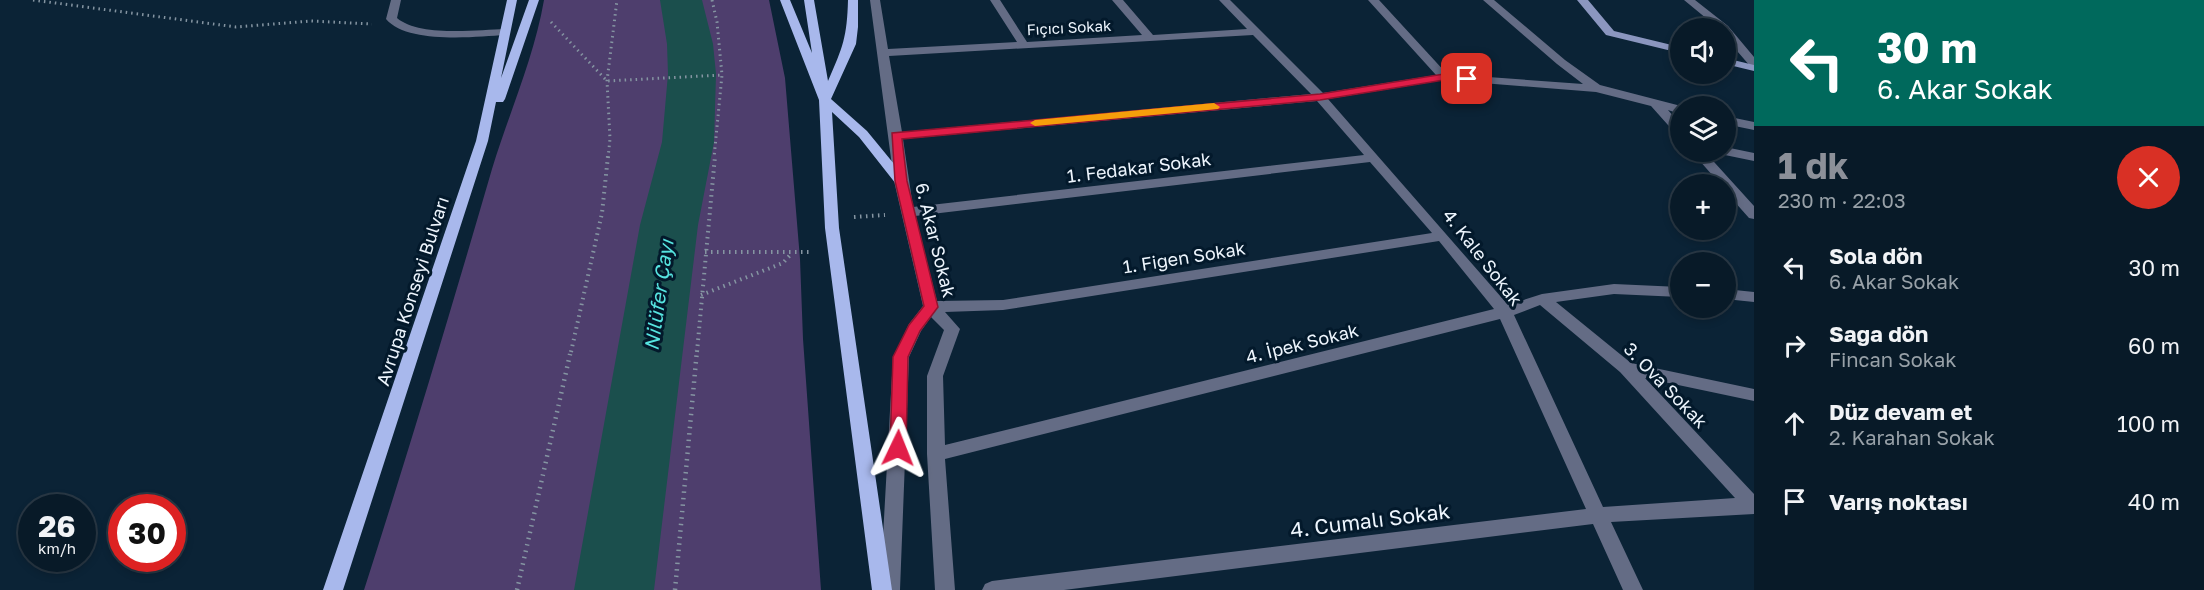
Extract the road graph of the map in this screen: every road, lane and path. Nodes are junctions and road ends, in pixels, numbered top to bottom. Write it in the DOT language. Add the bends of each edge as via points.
graph roads {
  1 [pos="33,0"];
  2 [pos="396,0"];
  3 [pos="512,0"];
  4 [pos="534,0"];
  5 [pos="617,0"];
  6 [pos="712,0"];
  7 [pos="785,0"];
  8 [pos="809,0"];
  9 [pos="853,0"];
  10 [pos="875,0"];
  11 [pos="995,0"];
  12 [pos="1117,0"];
  13 [pos="1224,0"];
  14 [pos="1373,0"];
  15 [pos="1488,0"];
  16 [pos="1582,0"];
  17 [pos="1689,0"];
  18 [pos="548,15"];
  19 [pos="1711,18"];
  20 [pos="395,25"];
  21 [pos="505,32"];
  22 [pos="1256,32"];
  23 [pos="1150,38"];
  24 [pos="1736,44"];
  25 [pos="1024,45"];
  26 [pos="1670,48"];
  27 [pos="884,53"];
  28 [pos="1736,63"];
  29 [pos="1754,66"];
  30 [pos="722,75"];
  31 [pos="1444,77"];
  32 [pos="607,81"];
  33 [pos="1596,88"];
  34 [pos="1320,97"];
  35 [pos="825,100"];
  36 [pos="1656,105"];
  37 [pos="1670,108"];
  38 [pos="1670,120"];
  39 [pos="1736,122"];
  40 [pos="1754,126"];
  41 [pos="896,136"];
  42 [pos="482,141"];
  43 [pos="1736,153"];
  44 [pos="1754,157"];
  45 [pos="1374,158"];
  46 [pos="1707,162"];
  47 [pos="901,181"];
  48 [pos="907,212"];
  49 [pos="1754,215"];
  50 [pos="1442,236"];
  51 [pos="705,252"];
  52 [pos="814,252"];
  53 [pos="792,253"];
  54 [pos="1670,291"];
  55 [pos="701,294"];
  56 [pos="1736,295"];
  57 [pos="1754,297"];
  58 [pos="1542,299"];
  59 [pos="931,307"];
  60 [pos="1505,312"];
  61 [pos="1626,368"];
  62 [pos="1754,395"];
  63 [pos="936,454"];
  64 [pos="1754,506"];
  65 [pos="1598,515"];
  66 [pos="333,590"];
  67 [pos="518,590"];
  68 [pos="675,590"];
  69 [pos="882,590"];
  70 [pos="890,590"];
  71 [pos="945,590"];
  72 [pos="992,590"];
  73 [pos="1633,590"];
  1 -- 20 [label="path" via="236,27 311,21"];
  2 -- 20 [label="street" via="391,19"];
  3 -- 21 [label="main road, Avrupa Konseyi Bulvarı"];
  4 -- 42 [label="main road"];
  5 -- 32 [label="path"];
  6 -- 30 [label="path"];
  7 -- 35 [label="main road"];
  8 -- 35 [label="main road"];
  9 -- 35 [label="main road" via="850,44"];
  10 -- 27 [label="street, 6. Akar Sokak"];
  11 -- 25 [label="street"];
  12 -- 23 [label="street"];
  13 -- 22 [label="street, 4. Kale Sokak"];
  14 -- 31 [label="street"];
  15 -- 33 [label="street"];
  16 -- 26 [label="main road" via="1610,33"];
  17 -- 19 [label="street"];
  18 -- 32 [label="path" via="551,23"];
  20 -- 21 [label="street" via="430,31"];
  21 -- 42 [label="main road, Avrupa Konseyi Bulvarı"];
  22 -- 23 [label="street, Fıçıcı Sokak"];
  22 -- 34 [label="street, 4. Kale Sokak"];
  23 -- 25 [label="street, Fıçıcı Sokak"];
  24 -- 29 [label="street"];
  25 -- 27 [label="street, Fıçıcı Sokak"];
  27 -- 41 [label="street, 6. Akar Sokak"];
  28 -- 29 [label="main road"];
  30 -- 32 [label="path"];
  30 -- 51 [label="path"];
  31 -- 33 [label="street"];
  31 -- 34 [label="street"];
  32 -- 67 [label="path" via="610,139 602,213"];
  33 -- 36 [label="street"];
  34 -- 41 [label="street"];
  34 -- 45 [label="street, 4. Kale Sokak"];
  35 -- 47 [label="main road" via="863,134"];
  35 -- 69 [label="main road" via="832,228"];
  36 -- 37 [label="street"];
  36 -- 38 [label="street"];
  39 -- 40 [label="street"];
  41 -- 47 [label="street, 6. Akar Sokak"];
  42 -- 66 [label="main road, Avrupa Konseyi Bulvarı"];
  43 -- 44 [label="street"];
  45 -- 48 [label="street, 1. Fedakar Sokak"];
  45 -- 50 [label="street, 4. Kale Sokak"];
  46 -- 49 [label="street"];
  47 -- 48 [label="street, 6. Akar Sokak"];
  48 -- 59 [label="street, 6. Akar Sokak"];
  50 -- 59 [label="street, 1. Figen Sokak" via="1003,305"];
  50 -- 60 [label="street, 4. Kale Sokak"];
  51 -- 53 [label="path"];
  51 -- 55 [label="path"];
  52 -- 53 [label="path"];
  53 -- 55 [label="path" via="783,263"];
  54 -- 58 [label="street, 4. İpek Sokak" via="1614,289"];
  55 -- 68 [label="path"];
  56 -- 57 [label="street"];
  58 -- 60 [label="street, 4. İpek Sokak"];
  58 -- 61 [label="street, 3. Ova Sokak"];
  59 -- 63 [label="street, 6. Akar Sokak" via="952,329 935,376"];
  59 -- 70 [label="street" via="914,328 901,357"];
  60 -- 63 [label="street, 4. İpek Sokak"];
  60 -- 65 [label="street, 4. Kale Sokak"];
  61 -- 62 [label="street"];
  61 -- 64 [label="street, 3. Ova Sokak"];
  63 -- 71 [label="street, 6. Akar Sokak"];
  64 -- 65 [label="street, 4. Cumalı Sokak"];
  65 -- 72 [label="street, 4. Cumalı Sokak"];
  65 -- 73 [label="street, 4. Kale Sokak"];
}
